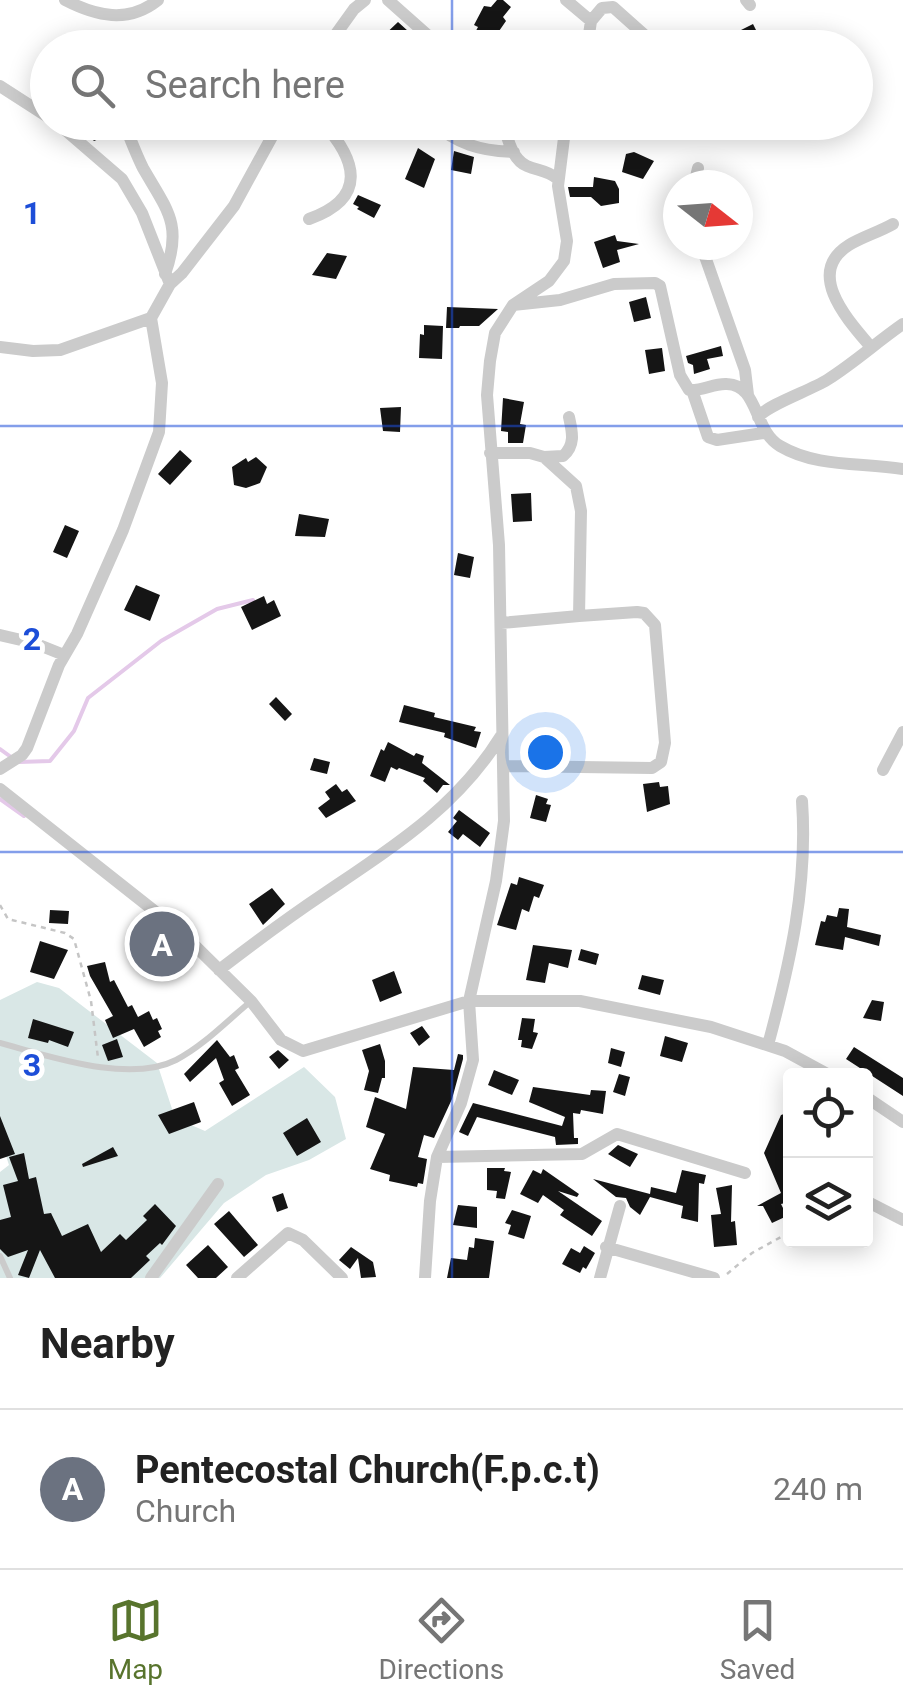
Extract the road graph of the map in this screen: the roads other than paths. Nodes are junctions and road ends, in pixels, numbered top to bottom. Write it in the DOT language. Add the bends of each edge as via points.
graph roads {
  1 [pos="65,0"];
  2 [pos="158,0"];
  3 [pos="365,0"];
  4 [pos="388,0"];
  5 [pos="566,0"];
  6 [pos="590,21"];
  7 [pos="343,30"];
  8 [pos="422,30"];
  9 [pos="589,30"];
  10 [pos="639,30"];
  11 [pos="0,86"];
  12 [pos="30,105"];
  13 [pos="77,140"];
  14 [pos="131,140"];
  15 [pos="270,140"];
  16 [pos="339,140"];
  17 [pos="457,140"];
  18 [pos="510,140"];
  19 [pos="563,140"];
  20 [pos="514,152"];
  21 [pos="558,178"];
  22 [pos="309,219"];
  23 [pos="893,224"];
  24 [pos="707,260"];
  25 [pos="167,279"];
  26 [pos="513,305"];
  27 [pos="151,318"];
  28 [pos="903,324"];
  29 [pos="870,346"];
  30 [pos="0,347"];
  31 [pos="692,390"];
  32 [pos="748,395"];
  33 [pos="569,417"];
  34 [pos="758,417"];
  35 [pos="764,432"];
  36 [pos="490,453"];
  37 [pos="544,457"];
  38 [pos="903,469"];
  39 [pos="579,616"];
  40 [pos="501,622"];
  41 [pos="0,635"];
  42 [pos="64,655"];
  43 [pos="903,732"];
  44 [pos="502,734"];
  45 [pos="504,766"];
  46 [pos="0,769"];
  47 [pos="883,770"];
  48 [pos="0,789"];
  49 [pos="802,801"];
  50 [pos="219,970"];
  51 [pos="251,1001"];
  52 [pos="469,1001"];
  53 [pos="0,1043"];
  54 [pos="768,1045"];
  55 [pos="817,1068"];
  56 [pos="873,1102"];
  57 [pos="903,1122"];
  58 [pos="437,1158"];
  59 [pos="745,1172"];
  60 [pos="218,1184"];
  61 [pos="873,1204"];
  62 [pos="620,1206"];
  63 [pos="903,1220"];
  64 [pos="606,1247"];
  65 [pos="0,1256"];
  66 [pos="10,1278"];
  67 [pos="152,1278"];
  68 [pos="237,1278"];
  69 [pos="342,1278"];
  70 [pos="425,1278"];
  71 [pos="600,1278"];
  72 [pos="714,1278"];
  1 -- 2 [label="street" via="127,16"];
  3 -- 7 [label="street"];
  4 -- 8 [label="street"];
  5 -- 6 [label="street"];
  6 -- 9 [label="street"];
  6 -- 10 [label="street" via="613,7"];
  11 -- 12 [label="street"];
  13 -- 25 [label="street" via="122,179"];
  14 -- 25 [label="street" via="173,223"];
  15 -- 25 [label="street" via="224,222"];
  16 -- 22 [label="street" via="351,162 349,186 332,208"];
  17 -- 20 [label="street"];
  18 -- 20 [label="street"];
  19 -- 21 [label="street"];
  20 -- 21 [label="street" via="525,166"];
  21 -- 26 [label="street" via="564,262"];
  23 -- 29 [label="street" via="852,243 829,266 832,294"];
  24 -- 32 [label="street"];
  25 -- 27 [label="street"];
  26 -- 31 [label="street" via="655,282 680,375"];
  26 -- 36 [label="street" via="496,333 490,361"];
  27 -- 30 [label="street" via="60,350"];
  27 -- 42 [label="street" via="162,383 159,432 123,530"];
  28 -- 29 [label="street"];
  29 -- 34 [label="street" via="839,372"];
  31 -- 32 [label="street" via="725,383"];
  31 -- 35 [label="street" via="708,437"];
  32 -- 34 [label="street"];
  33 -- 37 [label="street" via="570,448 563,456"];
  34 -- 35 [label="street"];
  35 -- 38 [label="street" via="801,456"];
  36 -- 37 [label="street"];
  36 -- 40 [label="street"];
  37 -- 39 [label="street" via="576,486"];
  39 -- 40 [label="street"];
  39 -- 45 [label="street" via="637,612 655,625 661,762 652,768"];
  40 -- 44 [label="street"];
  41 -- 42 [label="street"];
  42 -- 46 [label="street" via="27,748"];
  43 -- 47 [label="street"];
  44 -- 45 [label="street"];
  44 -- 50 [label="street" via="478,771 424,826"];
  45 -- 52 [label="street" via="500,854"];
  48 -- 50 [label="street" via="182,932"];
  49 -- 54 [label="street" via="802,900"];
  50 -- 51 [label="street"];
  51 -- 52 [label="street" via="281,1040 302,1052"];
  51 -- 53 [label="lane" via="173,1062 135,1070"];
  52 -- 54 [label="street" via="580,1001 711,1026"];
  52 -- 58 [label="street" via="469,1082"];
  54 -- 55 [label="street"];
  56 -- 57 [label="street"];
  58 -- 59 [label="street" via="582,1154 623,1134"];
  58 -- 70 [label="street"];
  60 -- 67 [label="street"];
  61 -- 63 [label="street"];
  62 -- 64 [label="street"];
  64 -- 71 [label="street"];
  64 -- 72 [label="street"];
  65 -- 66 [label="lane"];
  68 -- 69 [label="street" via="288,1233"];
}
